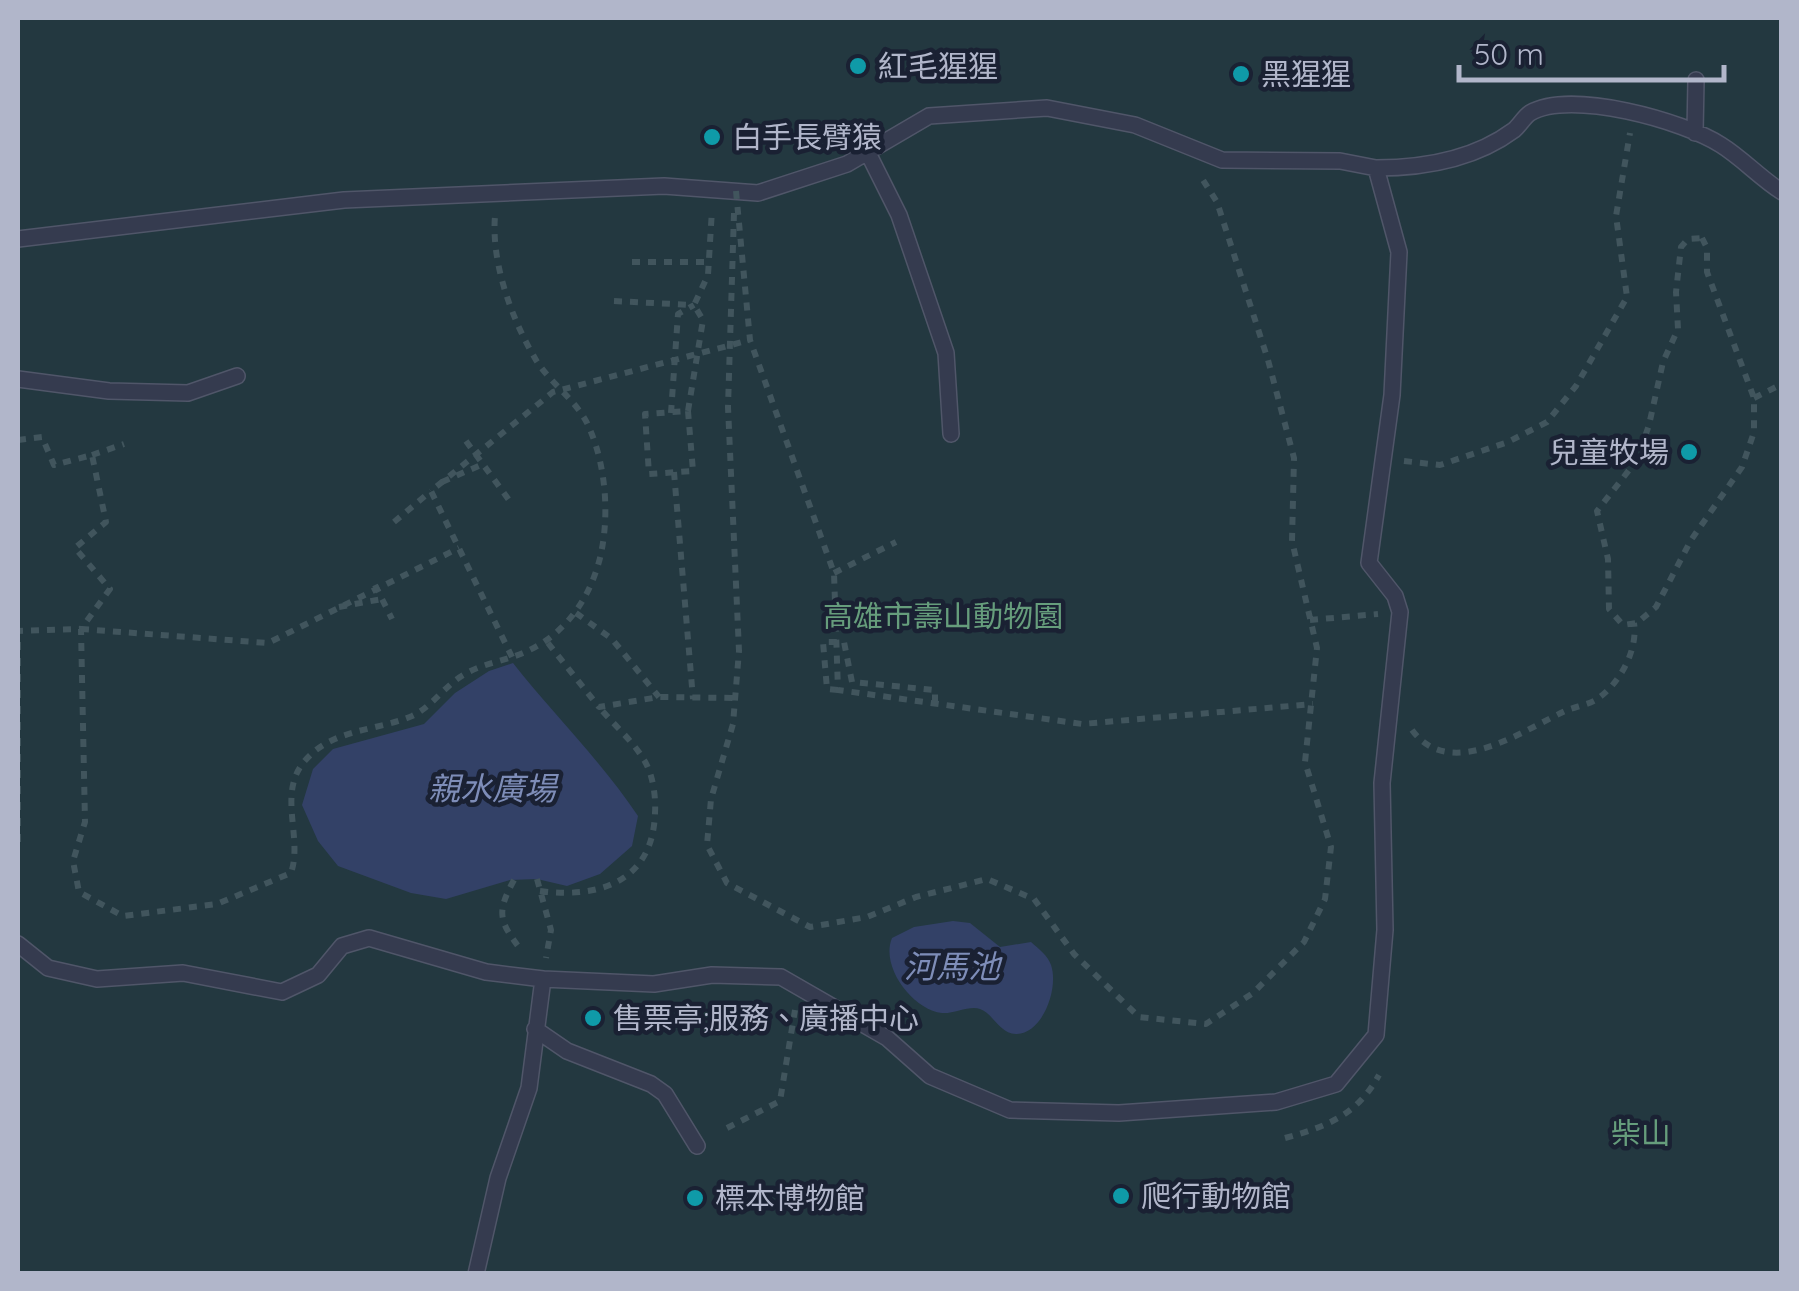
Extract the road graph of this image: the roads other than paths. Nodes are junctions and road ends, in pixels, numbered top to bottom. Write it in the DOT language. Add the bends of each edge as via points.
graph roads {
  1 [pos="1696,80"];
  2 [pos="1695,132"];
  3 [pos="866,149"];
  4 [pos="1376,168"];
  5 [pos="1782,192"];
  6 [pos="18,239"];
  7 [pos="237,376"];
  8 [pos="18,379"];
  9 [pos="951,434"];
  10 [pos="18,944"];
  11 [pos="543,980"];
  12 [pos="535,1028"];
  13 [pos="697,1146"];
  14 [pos="476,1274"];
  1 -- 2 [label="lane"];
  2 -- 4 [label="lane" via="1614,107 1554,105 1468,154 1420,168"];
  2 -- 5 [label="lane"];
  3 -- 4 [label="lane" via="929,116 1046,108 1135,125 1222,160 1340,161"];
  3 -- 6 [label="lane" via="847,164 758,194 664,186 344,200"];
  3 -- 9 [label="lane" via="898,216 946,353"];
  4 -- 11 [label="lane" via="1399,252 1392,395 1370,563 1400,612 1382,783 1385,930 1376,1034 1336,1084 1276,1102 1118,1113 1010,1110 930,1076 887,1038 780,977 654,984"];
  7 -- 8 [label="lane" via="188,393"];
  10 -- 11 [label="lane" via="48,968 97,979 183,973 282,992 318,975 342,946 369,938 486,972"];
  11 -- 12 [label="lane"];
  12 -- 13 [label="lane" via="567,1051 652,1084"];
  12 -- 14 [label="lane" via="529,1088 498,1178"];
}
